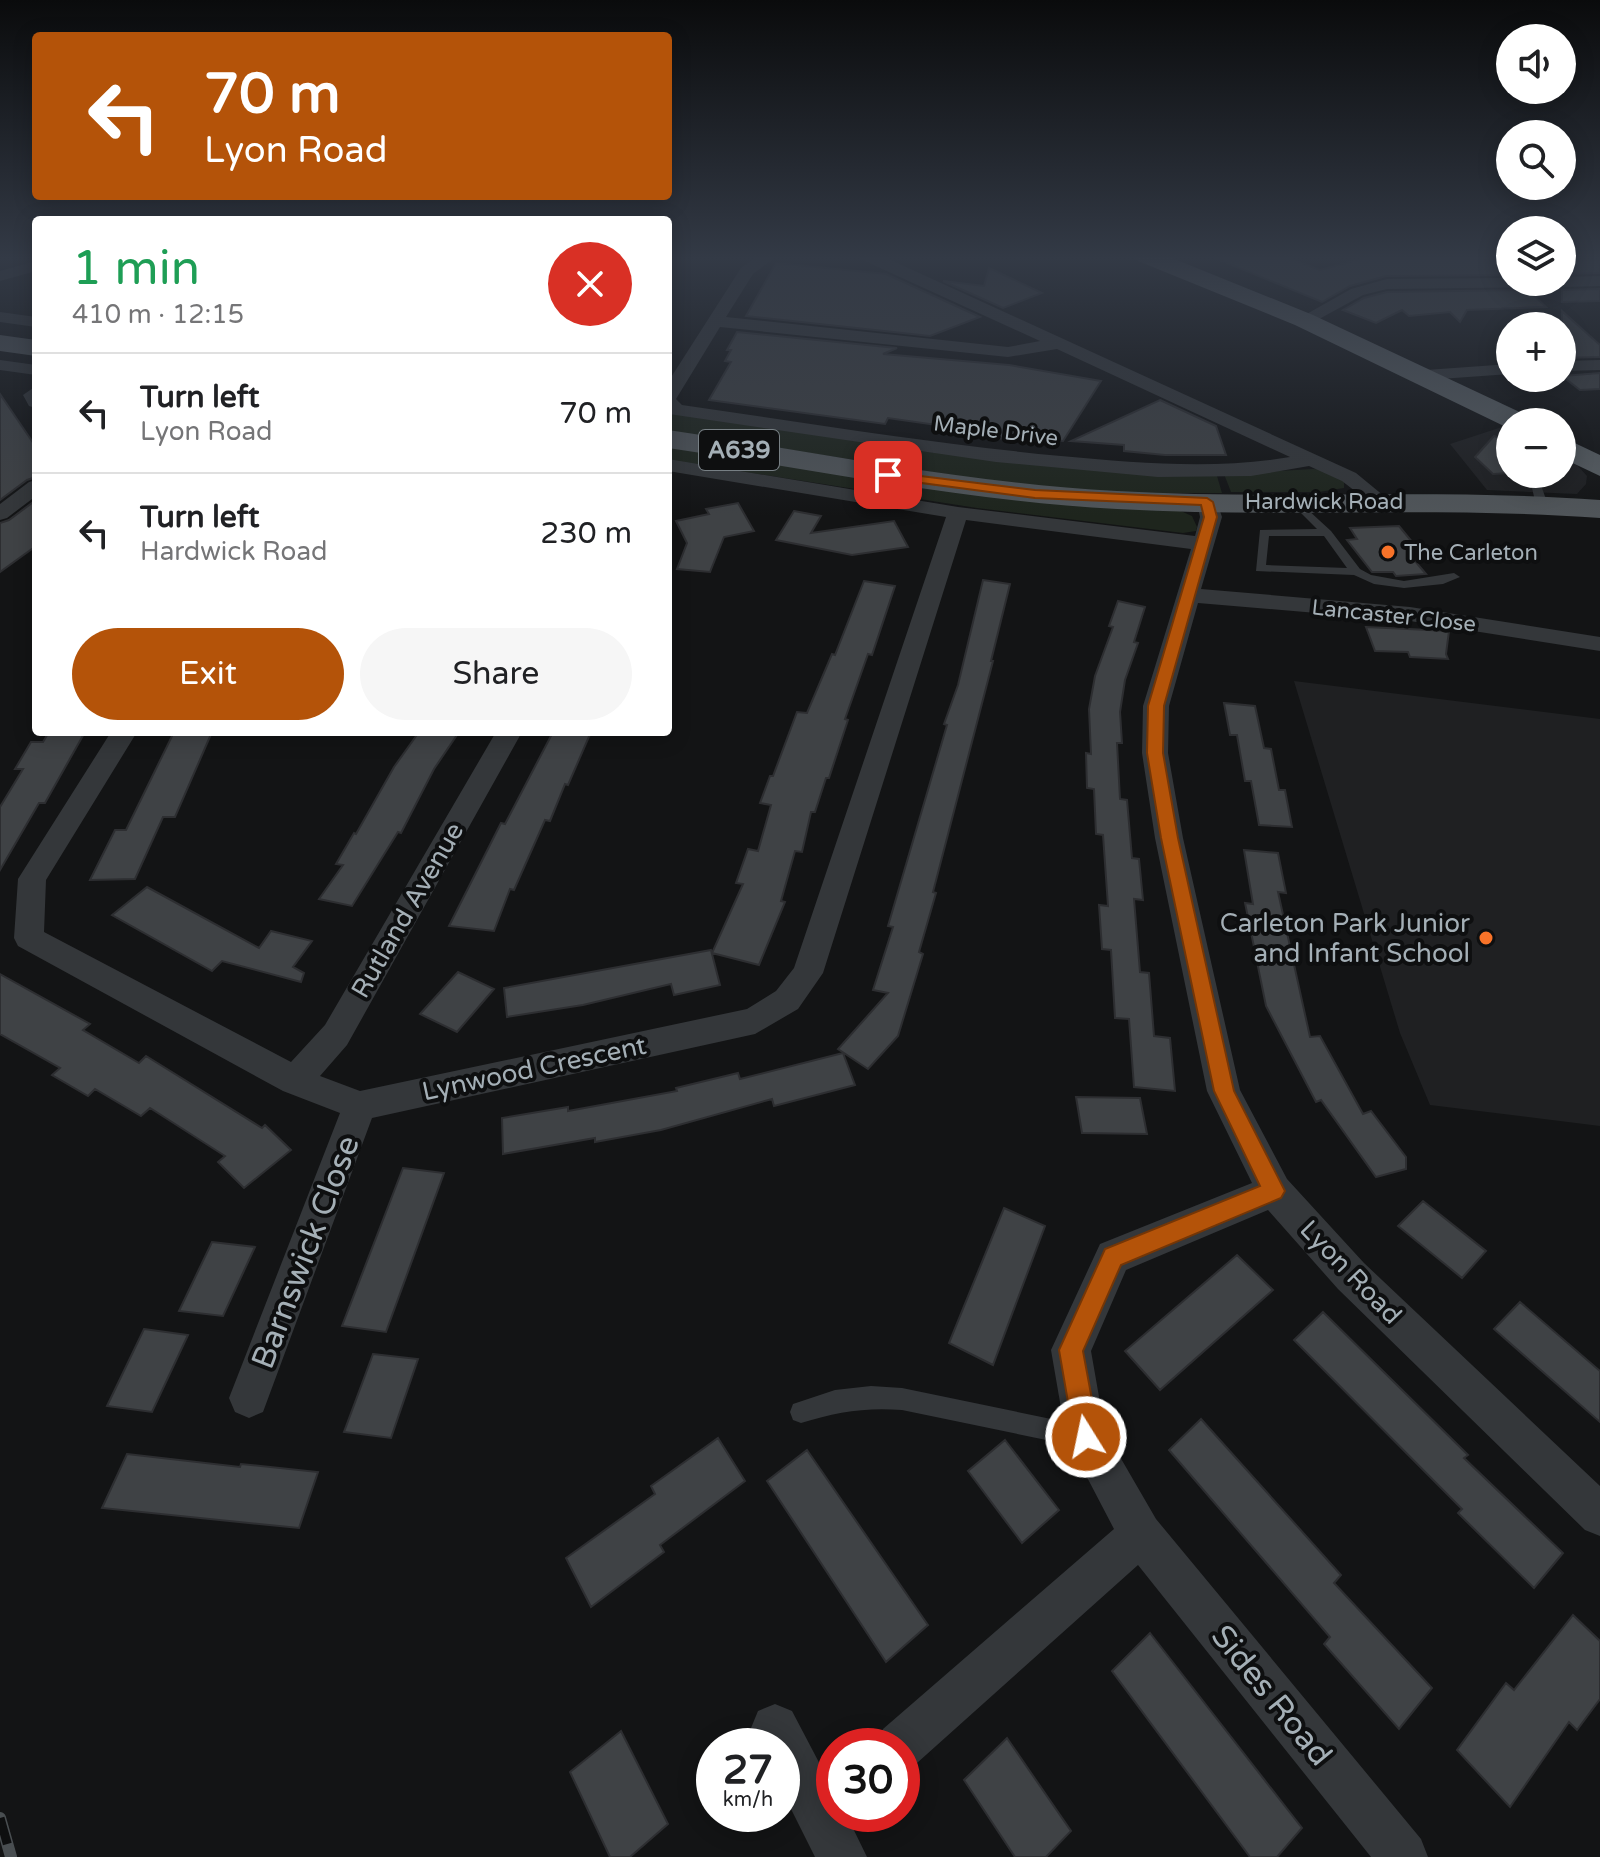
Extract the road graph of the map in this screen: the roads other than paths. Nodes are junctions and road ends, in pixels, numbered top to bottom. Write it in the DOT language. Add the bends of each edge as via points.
graph roads {
  1 [pos="0,343"];
  2 [pos="702,343"];
  3 [pos="919,343"];
  4 [pos="1053,343"];
  5 [pos="1354,343"];
  6 [pos="1056,344"];
  7 [pos="32,347"];
  8 [pos="0,365"];
  9 [pos="1600,365"];
  10 [pos="1576,366"];
  11 [pos="32,369"];
  12 [pos="1496,370"];
  13 [pos="1426,375"];
  14 [pos="672,401"];
  15 [pos="672,403"];
  16 [pos="1496,411"];
  17 [pos="672,440"];
  18 [pos="1311,460"];
  19 [pos="672,466"];
  20 [pos="1537,488"];
  21 [pos="32,489"];
  22 [pos="1295,501"];
  23 [pos="1380,501"];
  24 [pos="1207,502"];
  25 [pos="1542,505"];
  26 [pos="1600,509"];
  27 [pos="958,513"];
  28 [pos="0,514"];
  29 [pos="1327,533"];
  30 [pos="1203,544"];
  31 [pos="1356,572"];
  32 [pos="1454,577"];
  33 [pos="1188,595"];
  34 [pos="1600,644"];
  35 [pos="121,736"];
  36 [pos="507,736"];
  37 [pos="295,1081"];
  38 [pos="360,1106"];
  39 [pos="1274,1191"];
  40 [pos="249,1398"];
  41 [pos="801,1412"];
  42 [pos="1086,1437"];
  43 [pos="1600,1515"];
  44 [pos="1141,1534"];
  45 [pos="920,1728"];
  46 [pos="800,1771"];
  47 [pos="816,1798"];
  48 [pos="1403,1857"];
  1 -- 7 [label="main road"];
  2 -- 14 [label="street"];
  3 -- 6 [label="street" via="1008,352"];
  4 -- 6 [label="street"];
  5 -- 13 [label="highway"];
  6 -- 18 [label="street"];
  8 -- 11 [label="street"];
  9 -- 10 [label="street"];
  12 -- 13 [label="street"];
  13 -- 16 [label="highway"];
  15 -- 18 [label="street, Maple Drive" via="996,456 1158,471 1251,470"];
  17 -- 24 [label="main road, Hardwick Road / A639" via="970,487"];
  18 -- 23 [label="street" via="1361,484"];
  19 -- 27 [label="street"];
  20 -- 25 [label="lane"];
  21 -- 28 [label="street"];
  22 -- 23 [label="main road, Hardwick Road / A639"];
  22 -- 24 [label="main road, Hardwick Road / A639"];
  22 -- 29 [label="lane"];
  23 -- 25 [label="main road, Hardwick Road / A639"];
  24 -- 30 [label="street, Lyon Road" via="1211,517"];
  25 -- 26 [label="main road, Hardwick Road / A639"];
  27 -- 30 [label="street"];
  27 -- 38 [label="street, Lynwood Crescent" via="808,973 787,1000 755,1021"];
  29 -- 31 [label="lane"];
  29 -- 31 [label="lane" via="1264,532 1260,568"];
  30 -- 33 [label="street, Lyon Road"];
  31 -- 32 [label="lane" via="1367,579 1401,583 1432,584"];
  33 -- 34 [label="street, Lancaster Close" via="1410,614"];
  33 -- 39 [label="street, Lyon Road" via="1156,706 1155,753 1224,1091"];
  35 -- 37 [label="street" via="32,879 29,938"];
  36 -- 37 [label="street, Rutland Avenue" via="336,1035"];
  37 -- 38 [label="street"];
  38 -- 40 [label="street, Barnswick Close"];
  39 -- 42 [label="street, Sides Road" via="1113,1257 1071,1350"];
  39 -- 43 [label="street, Lyon Road" via="1351,1276"];
  41 -- 42 [label="lane" via="835,1401 902,1399"];
  42 -- 44 [label="street, Sides Road"];
  44 -- 45 [label="street"];
  44 -- 48 [label="street, Sides Road"];
  46 -- 47 [label="street"];
}
